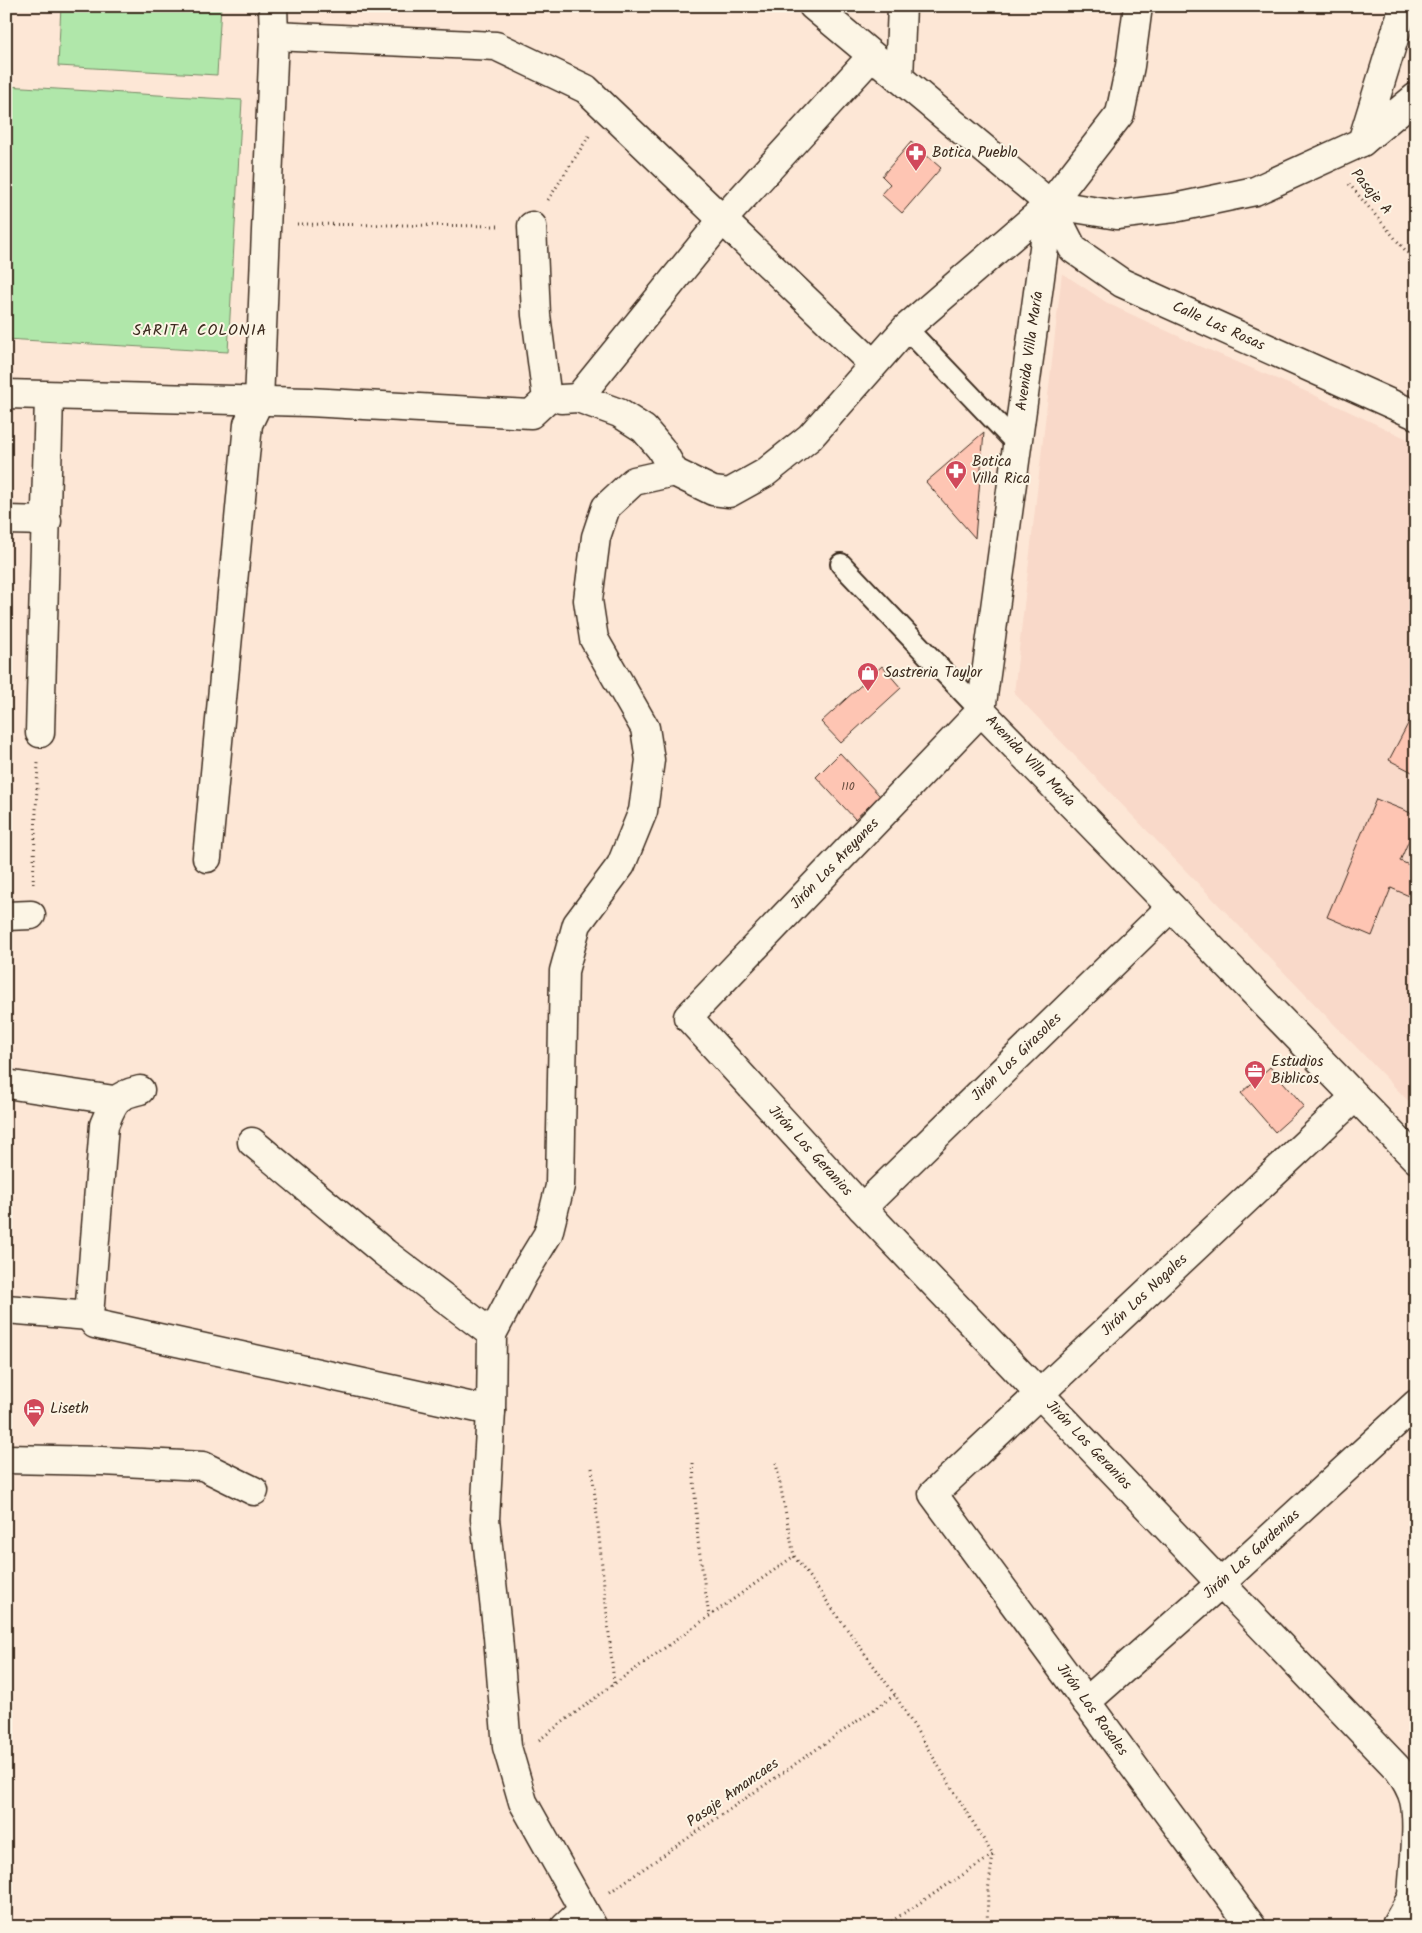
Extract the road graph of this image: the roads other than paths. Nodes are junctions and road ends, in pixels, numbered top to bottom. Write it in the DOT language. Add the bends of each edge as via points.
graph roads {
  1 [pos="273,6"];
  2 [pos="813,6"];
  3 [pos="902,6"];
  4 [pos="1138,6"];
  5 [pos="1404,6"];
  6 [pos="274,36"];
  7 [pos="872,56"];
  8 [pos="899,78"];
  9 [pos="1416,97"];
  10 [pos="1362,142"];
  11 [pos="1050,204"];
  12 [pos="724,219"];
  13 [pos="532,226"];
  14 [pos="906,328"];
  15 [pos="873,364"];
  16 [pos="6,394"];
  17 [pos="49,397"];
  18 [pos="578,398"];
  19 [pos="546,400"];
  20 [pos="259,401"];
  21 [pos="1416,415"];
  22 [pos="1018,445"];
  23 [pos="674,472"];
  24 [pos="6,520"];
  25 [pos="47,522"];
  26 [pos="841,564"];
  27 [pos="981,711"];
  28 [pos="40,733"];
  29 [pos="207,858"];
  30 [pos="1171,907"];
  31 [pos="688,1017"];
  32 [pos="6,1084"];
  33 [pos="140,1090"];
  34 [pos="1355,1097"];
  35 [pos="114,1100"];
  36 [pos="252,1142"];
  37 [pos="1416,1159"];
  38 [pos="862,1208"];
  39 [pos="6,1309"];
  40 [pos="89,1316"];
  41 [pos="492,1334"];
  42 [pos="1039,1393"];
  43 [pos="1416,1404"];
  44 [pos="492,1411"];
  45 [pos="6,1459"];
  46 [pos="254,1491"];
  47 [pos="933,1494"];
  48 [pos="1220,1583"];
  49 [pos="1086,1702"];
  50 [pos="1412,1780"];
  51 [pos="1414,1898"];
  52 [pos="580,1921"];
  53 [pos="1252,1927"];
  54 [pos="1395,1927"];
  1 -- 6 [label="street"];
  2 -- 7 [label="street"];
  3 -- 8 [label="street"];
  4 -- 11 [label="street" via="1120,114"];
  5 -- 10 [label="street"];
  6 -- 12 [label="street" via="496,46 586,89"];
  6 -- 20 [label="street"];
  7 -- 8 [label="street"];
  7 -- 12 [label="street"];
  8 -- 11 [label="street"];
  9 -- 10 [label="street"];
  10 -- 11 [label="street" via="1255,191 1174,208 1117,214"];
  11 -- 14 [label="street"];
  11 -- 21 [label="street, Calle Las Rosas" via="1073,249 1122,283"];
  11 -- 22 [label="street, Avenida Villa María"];
  12 -- 15 [label="street"];
  12 -- 18 [label="street"];
  13 -- 19 [label="street" via="536,315"];
  14 -- 15 [label="street"];
  14 -- 22 [label="lane"];
  15 -- 23 [label="street" via="810,437 766,474 729,493 713,491"];
  16 -- 17 [label="street"];
  17 -- 20 [label="street"];
  17 -- 25 [label="street"];
  18 -- 19 [label="street"];
  18 -- 23 [label="street" via="619,413 644,429"];
  19 -- 20 [label="street" via="531,414"];
  20 -- 29 [label="street" via="248,424"];
  22 -- 27 [label="street, Avenida Villa María"];
  23 -- 41 [label="street" via="634,481 606,507 596,537 588,600 594,639 645,728 650,760 647,786 643,811 621,865 577,924 564,971 560,1186 548,1234"];
  24 -- 25 [label="street"];
  25 -- 28 [label="street"];
  26 -- 27 [label="lane"];
  27 -- 30 [label="street, Avenida Villa María"];
  27 -- 31 [label="street, Jirón Los Areyanes"];
  30 -- 34 [label="street, Avenida Villa María"];
  30 -- 38 [label="street, Jirón Los Girasoles"];
  31 -- 38 [label="street, Jirón Los Geranios"];
  32 -- 35 [label="street"];
  33 -- 35 [label="street" via="125,1093"];
  34 -- 37 [label="street, Avenida Villa María"];
  34 -- 42 [label="street, Jirón Los Nogales"];
  35 -- 40 [label="street" via="104,1125"];
  36 -- 41 [label="street" via="385,1253"];
  38 -- 42 [label="street, Jirón Los Geranios"];
  39 -- 40 [label="street"];
  40 -- 44 [label="street" via="95,1324"];
  41 -- 44 [label="street"];
  42 -- 47 [label="street, Jirón Los Nogales"];
  42 -- 48 [label="street, Jirón Los Geranios"];
  43 -- 48 [label="street, Jirón Las Gardenias"];
  44 -- 52 [label="street" via="485,1519 507,1747 524,1802"];
  45 -- 46 [label="street" via="203,1466"];
  47 -- 49 [label="street, Jirón Los Rosales"];
  48 -- 49 [label="street, Jirón Las Gardenias"];
  48 -- 50 [label="street, Jirón Los Geranios"];
  49 -- 53 [label="street, Jirón Los Rosales"];
  50 -- 51 [label="street, Jirón Los Geranios"];
  51 -- 54 [label="street"];
}
